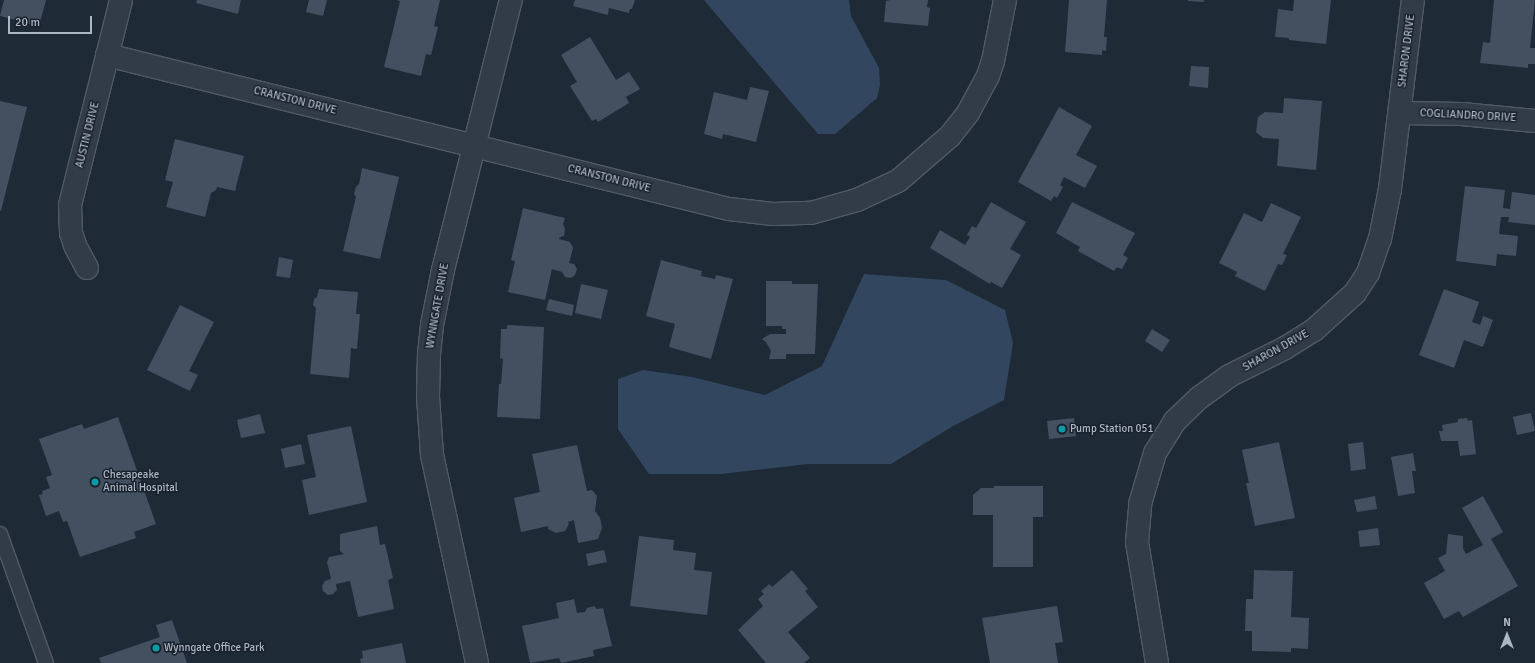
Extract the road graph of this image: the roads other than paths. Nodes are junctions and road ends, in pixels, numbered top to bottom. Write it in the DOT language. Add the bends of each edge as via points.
graph roads {
  1 [pos="121,0"];
  2 [pos="511,0"];
  3 [pos="1005,0"];
  4 [pos="1413,0"];
  5 [pos="107,55"];
  6 [pos="1400,113"];
  7 [pos="1535,121"];
  8 [pos="475,145"];
  9 [pos="87,268"];
  10 [pos="0,534"];
  11 [pos="46,663"];
  12 [pos="477,663"];
  13 [pos="1157,663"];
  1 -- 5 [label="street, AUSTIN DRIVE"];
  2 -- 8 [label="street, WYNNGATE DRIVE"];
  3 -- 8 [label="street, CRANSTON DRIVE" via="988,76 968,113 950,136 898,181 857,200 811,213 773,214 729,210"];
  4 -- 6 [label="street, SHARON DRIVE"];
  5 -- 8 [label="street, CRANSTON DRIVE"];
  5 -- 9 [label="street, AUSTIN DRIVE" via="70,205 74,245"];
  6 -- 7 [label="street, COGLIANDRO DRIVE" via="1462,114"];
  6 -- 13 [label="street, SHARON DRIVE" via="1390,189 1380,239 1368,273 1355,293 1314,330 1285,348 1229,376 1199,398 1175,421 1155,453 1140,504 1137,542"];
  8 -- 12 [label="street, WYNNGATE DRIVE" via="443,270 432,325 428,397 432,455"];
  10 -- 11 [label="lane"];
}
